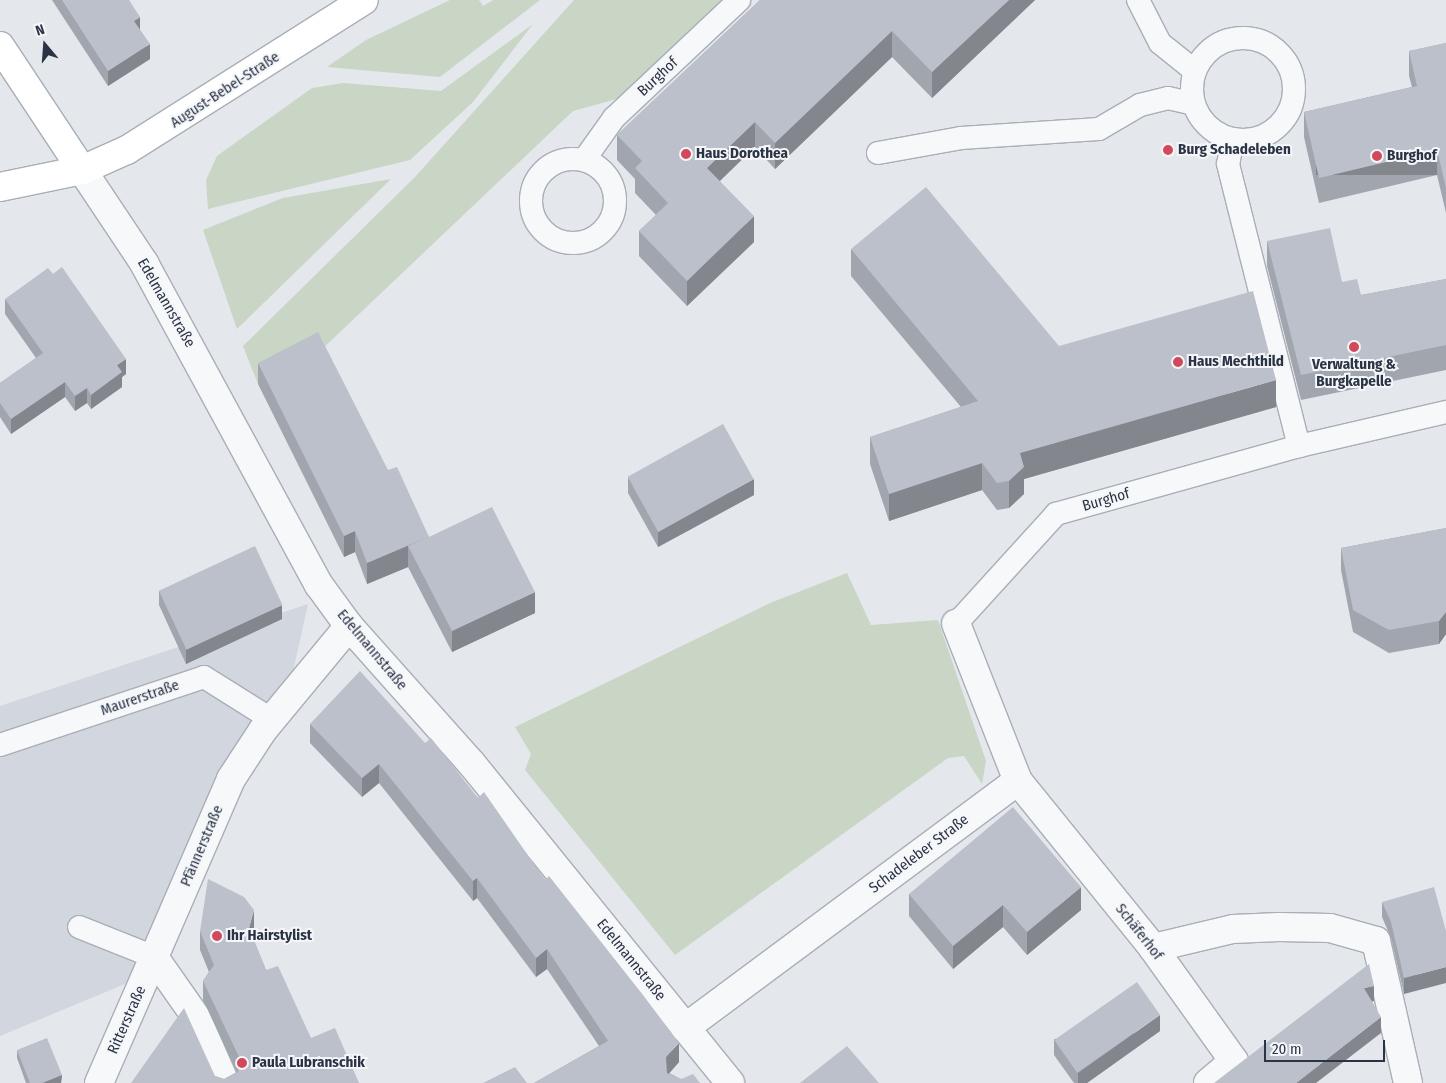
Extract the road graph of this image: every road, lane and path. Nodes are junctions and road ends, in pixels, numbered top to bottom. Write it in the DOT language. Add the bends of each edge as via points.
graph roads {
  1 [pos="364,0"];
  2 [pos="739,0"];
  3 [pos="1138,0"];
  4 [pos="0,46"];
  5 [pos="1194,71"];
  6 [pos="1194,104"];
  7 [pos="1233,139"];
  8 [pos="878,153"];
  9 [pos="584,160"];
  10 [pos="82,170"];
  11 [pos="0,187"];
  12 [pos="1446,412"];
  13 [pos="1299,446"];
  14 [pos="956,624"];
  15 [pos="349,626"];
  16 [pos="272,719"];
  17 [pos="0,745"];
  18 [pos="1018,781"];
  19 [pos="79,927"];
  20 [pos="1153,948"];
  21 [pos="154,957"];
  22 [pos="685,1028"];
  23 [pos="99,1083"];
  24 [pos="225,1083"];
  25 [pos="730,1083"];
  26 [pos="1208,1083"];
  27 [pos="1408,1083"];
  1 -- 10 [label="main road, August-Bebel-Straße" via="185,117"];
  2 -- 9 [label="lane, Burghof" via="614,118"];
  3 -- 5 [label="lane" via="1160,43"];
  4 -- 10 [label="main road"];
  5 -- 6 [label="lane"];
  5 -- 7 [label="lane" via="1217,45 1247,38 1279,52 1290,66 1294,100 1287,116 1260,138"];
  6 -- 7 [label="lane" via="1204,122"];
  6 -- 8 [label="lane" via="1168,98 1140,105 1099,129 961,138"];
  7 -- 13 [label="lane" via="1228,164"];
  10 -- 11 [label="main road, August-Bebel-Straße"];
  10 -- 15 [label="street, Edelmannstraße" via="144,262 319,585"];
  12 -- 13 [label="lane, Burghof"];
  13 -- 14 [label="lane, Burghof" via="1056,514"];
  14 -- 18 [label="street"];
  15 -- 16 [label="street, Pfännerstraße"];
  15 -- 22 [label="street, Edelmannstraße" via="472,764"];
  16 -- 17 [label="lane, Maurerstraße" via="204,676"];
  16 -- 21 [label="street, Pfännerstraße" via="231,779"];
  18 -- 20 [label="street, Schäferhof"];
  18 -- 22 [label="street, Schadeleber Straße"];
  19 -- 21 [label="lane"];
  20 -- 26 [label="street, Schäferhof" via="1234,1061"];
  20 -- 27 [label="street" via="1233,929 1279,926 1330,928 1376,941"];
  21 -- 23 [label="street, Ritterstraße"];
  21 -- 24 [label="street" via="196,1017"];
  22 -- 25 [label="street, Edelmannstraße" via="702,1068"];
}
